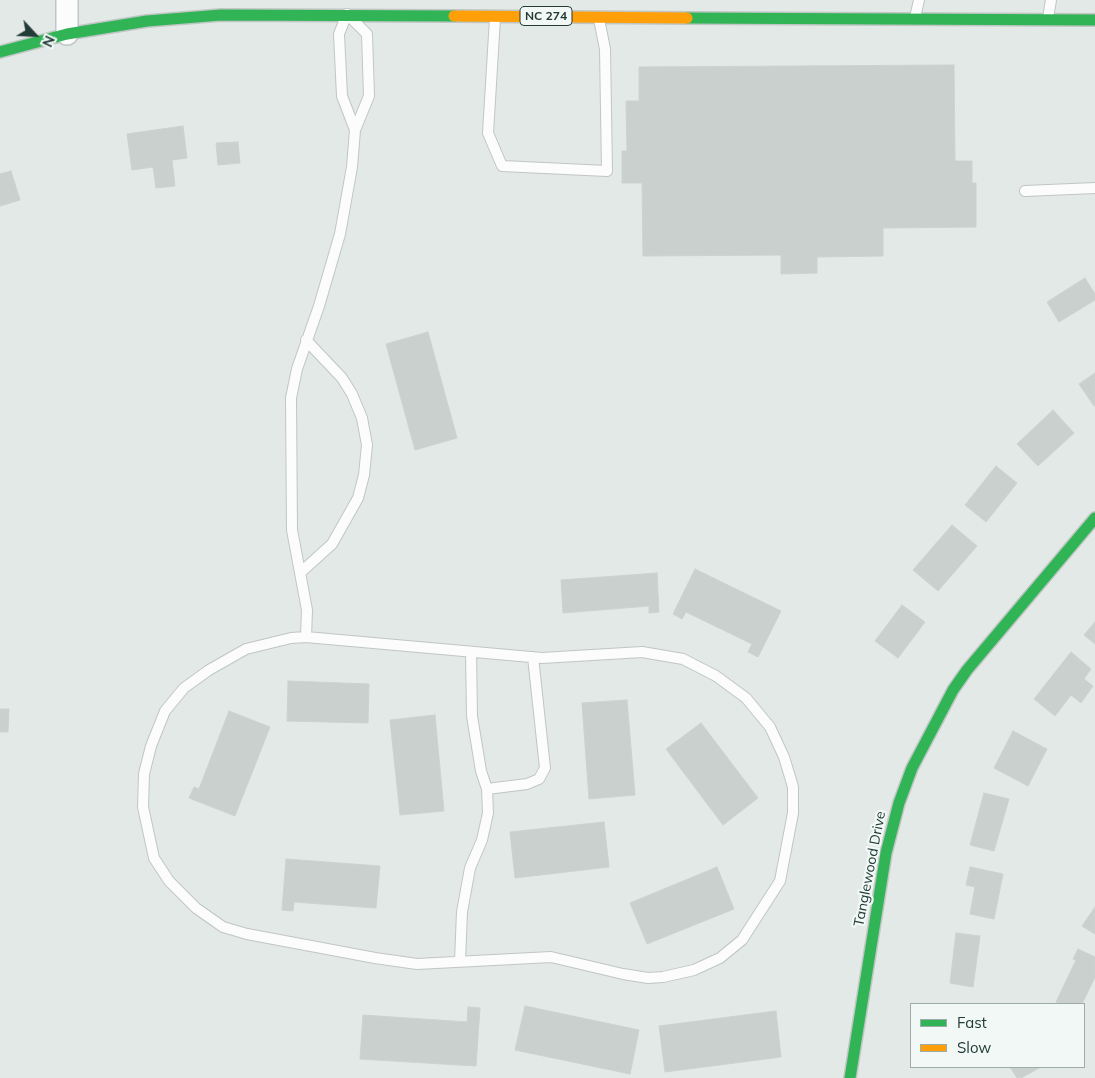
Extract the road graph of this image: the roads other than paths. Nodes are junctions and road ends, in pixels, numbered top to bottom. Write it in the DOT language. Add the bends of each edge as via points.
graph roads {
  1 [pos="67,0"];
  2 [pos="919,0"];
  3 [pos="1051,0"];
  4 [pos="599,8"];
  5 [pos="347,14"];
  6 [pos="496,15"];
  7 [pos="915,18"];
  8 [pos="1048,19"];
  9 [pos="1095,20"];
  10 [pos="67,34"];
  11 [pos="0,52"];
  12 [pos="355,130"];
  13 [pos="1095,188"];
  14 [pos="1025,191"];
  15 [pos="306,340"];
  16 [pos="1095,518"];
  17 [pos="300,573"];
  18 [pos="306,637"];
  19 [pos="470,652"];
  20 [pos="533,657"];
  21 [pos="487,789"];
  22 [pos="460,961"];
  23 [pos="850,1078"];
  1 -- 10 [label="street"];
  2 -- 7 [label="lane"];
  3 -- 8 [label="lane"];
  4 -- 6 [label="main road, NC 274"];
  4 -- 6 [label="lane" via="605,49 607,171 502,166 488,134"];
  4 -- 7 [label="main road, NC 274"];
  5 -- 6 [label="main road, NC 274"];
  5 -- 10 [label="main road, NC 274" via="195,16"];
  5 -- 12 [label="lane" via="339,34 342,96"];
  5 -- 12 [label="lane" via="366,34 369,96"];
  7 -- 8 [label="main road, NC 274"];
  8 -- 9 [label="main road, NC 274"];
  10 -- 11 [label="main road, NC 274"];
  12 -- 15 [label="lane" via="340,234"];
  13 -- 14 [label="lane"];
  15 -- 17 [label="lane" via="291,398 292,530"];
  15 -- 17 [label="lane" via="342,378 352,394 362,418 367,445 358,498 332,544"];
  16 -- 23 [label="main road, Tanglewood Drive" via="967,670 912,768 886,852"];
  17 -- 18 [label="lane" via="307,610"];
  18 -- 19 [label="lane"];
  18 -- 22 [label="lane" via="246,649 184,688 165,711 144,774 145,826 154,858 169,881 196,908 223,927 416,964"];
  19 -- 20 [label="lane"];
  19 -- 21 [label="lane" via="472,716"];
  20 -- 21 [label="lane" via="545,768 539,779 527,784"];
  20 -- 22 [label="lane" via="642,652 683,659 716,676 746,698 770,727 793,787 793,813 780,880 742,940 720,958 694,970 648,978 550,957"];
  21 -- 22 [label="lane" via="488,813 482,840 470,868 462,912"];
}
